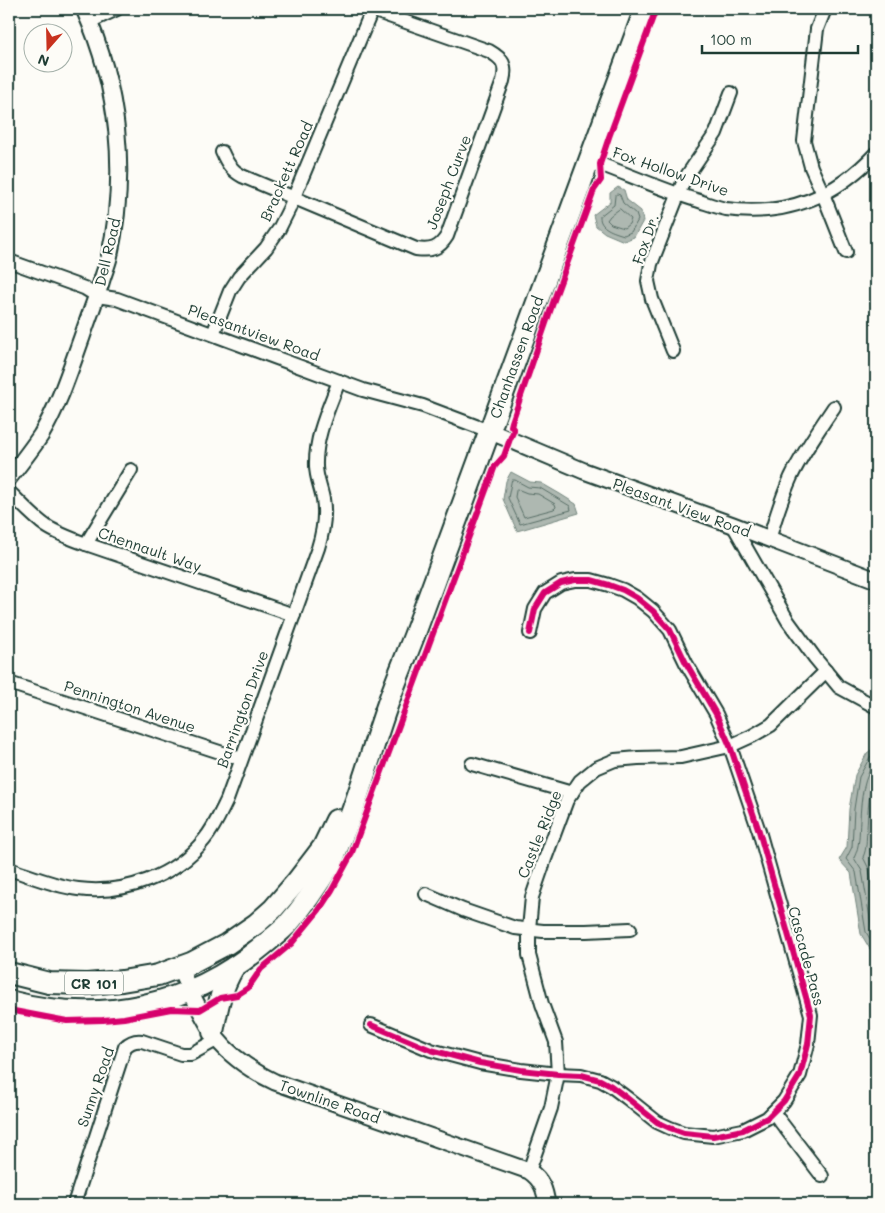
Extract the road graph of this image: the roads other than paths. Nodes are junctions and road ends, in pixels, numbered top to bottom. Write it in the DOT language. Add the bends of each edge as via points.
graph roads {
  1 [pos="117,9"];
  2 [pos="371,9"];
  3 [pos="645,9"];
  4 [pos="825,9"];
  5 [pos="86,15"];
  6 [pos="731,93"];
  7 [pos="222,152"];
  8 [pos="876,152"];
  9 [pos="589,160"];
  10 [pos="678,194"];
  11 [pos="823,194"];
  12 [pos="294,198"];
  13 [pos="846,252"];
  14 [pos="9,261"];
  15 [pos="97,296"];
  16 [pos="213,334"];
  17 [pos="673,351"];
  18 [pos="339,381"];
  19 [pos="834,407"];
  20 [pos="490,431"];
  21 [pos="131,470"];
  22 [pos="9,478"];
  23 [pos="9,492"];
  24 [pos="732,525"];
  25 [pos="769,540"];
  26 [pos="86,544"];
  27 [pos="876,580"];
  28 [pos="294,614"];
  29 [pos="530,633"];
  30 [pos="826,671"];
  31 [pos="9,683"];
  32 [pos="387,706"];
  33 [pos="876,706"];
  34 [pos="730,746"];
  35 [pos="241,759"];
  36 [pos="472,764"];
  37 [pos="572,793"];
  38 [pos="9,869"];
  39 [pos="426,894"];
  40 [pos="529,929"];
  41 [pos="630,929"];
  42 [pos="179,967"];
  43 [pos="234,967"];
  44 [pos="9,973"];
  45 [pos="190,991"];
  46 [pos="9,1001"];
  47 [pos="371,1025"];
  48 [pos="215,1035"];
  49 [pos="558,1074"];
  50 [pos="773,1112"];
  51 [pos="530,1171"];
  52 [pos="822,1176"];
  53 [pos="74,1204"];
  54 [pos="547,1204"];
  1 -- 5 [label="street"];
  2 -- 12 [label="street, Brackett Road"];
  2 -- 12 [label="street, Joseph Curve" via="489,50 503,62 506,72 447,236 434,249 416,249"];
  3 -- 9 [label="main road, Chanhassen Road"];
  4 -- 11 [label="street" via="817,28 804,141"];
  5 -- 15 [label="street, Dell Road" via="110,83 120,170 112,242"];
  6 -- 10 [label="street, Fox Dr." via="716,133"];
  7 -- 12 [label="street, Joseph Curve" via="226,162 242,176"];
  8 -- 11 [label="street, Fox Hollow Drive" via="864,166"];
  9 -- 10 [label="street, Fox Hollow Drive"];
  9 -- 20 [label="main road, Chanhassen Road"];
  10 -- 11 [label="street, Fox Hollow Drive" via="724,209 762,210 791,207"];
  10 -- 17 [label="street, Fox Dr." via="648,280"];
  11 -- 13 [label="street"];
  12 -- 16 [label="street, Brackett Road" via="279,229 230,291"];
  14 -- 15 [label="street, Pleasantview Road" via="84,288"];
  15 -- 16 [label="street, Pleasantview Road" via="117,299"];
  15 -- 22 [label="street, Dell Road" via="58,402 41,435"];
  16 -- 18 [label="street, Pleasantview Road"];
  18 -- 20 [label="street, Pleasantview Road" via="423,406"];
  18 -- 28 [label="street, Barrington Drive" via="316,452 323,499 323,532"];
  19 -- 25 [label="street" via="792,476"];
  20 -- 24 [label="street, Pleasant View Road" via="584,471"];
  20 -- 32 [label="main road, Chanhassen Road"];
  21 -- 26 [label="street"];
  23 -- 26 [label="street, Chennault Way" via="48,527"];
  24 -- 25 [label="street, Pleasant View Road"];
  24 -- 30 [label="street" via="788,621"];
  25 -- 27 [label="street, Pleasant View Road"];
  26 -- 28 [label="street, Chennault Way"];
  28 -- 35 [label="street, Barrington Drive"];
  29 -- 34 [label="street, Cascade Pass" via="535,608 546,593 561,583 591,580 623,590 653,611 670,630"];
  30 -- 33 [label="street" via="839,687"];
  30 -- 34 [label="street, Castle Ridge" via="771,725"];
  31 -- 35 [label="street, Pennington Avenue"];
  32 -- 42 [label="main road, CR 101" via="344,805 322,847 297,881 274,909 256,924 227,944"];
  32 -- 43 [label="main road" via="348,825 330,864 306,903 285,926"];
  34 -- 37 [label="street, Castle Ridge" via="681,757 615,760 596,768 580,781"];
  34 -- 50 [label="street, Cascade Pass" via="759,832 811,1015 800,1075"];
  35 -- 38 [label="street, Barrington Drive" via="227,800 204,840 169,871 148,881 102,890 78,889"];
  36 -- 37 [label="street"];
  37 -- 40 [label="street, Castle Ridge" via="532,897"];
  39 -- 40 [label="street" via="515,928"];
  40 -- 41 [label="street"];
  40 -- 49 [label="street, Castle Ridge" via="529,955 556,1042"];
  42 -- 44 [label="main road, CR 101 / CR 101" via="158,975 87,984 49,983"];
  42 -- 45 [label="street, Townline Road"];
  43 -- 45 [label="main road"];
  43 -- 48 [label="main road" via="222,989"];
  45 -- 46 [label="main road, CR 101" via="140,1006 91,1012 64,1011"];
  45 -- 48 [label="street, Townline Road"];
  47 -- 49 [label="street, Cascade Pass" via="431,1050 480,1063"];
  48 -- 51 [label="street, Townline Road" via="238,1060 275,1082"];
  48 -- 53 [label="street, Sunny Road" via="187,1055 142,1041 125,1047"];
  49 -- 50 [label="street, Cascade Pass" via="600,1080 658,1122 684,1133 713,1136 743,1130"];
  49 -- 51 [label="street, Castle Ridge" via="551,1108"];
  50 -- 52 [label="street"];
  51 -- 54 [label="street" via="542,1183"];
}
